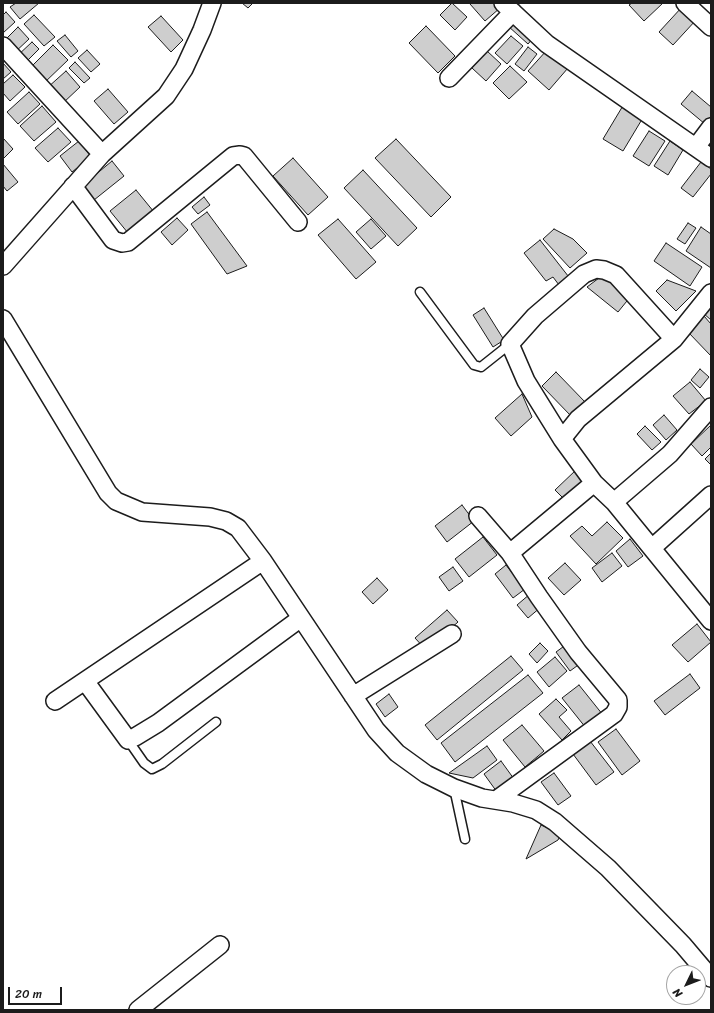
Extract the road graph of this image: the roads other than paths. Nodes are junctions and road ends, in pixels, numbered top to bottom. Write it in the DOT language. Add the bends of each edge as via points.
graph roads {
  1 [pos="212,3"];
  2 [pos="685,3"];
  3 [pos="508,8"];
  4 [pos="711,27"];
  5 [pos="3,46"];
  6 [pos="449,78"];
  7 [pos="711,127"];
  8 [pos="696,147"];
  9 [pos="102,154"];
  10 [pos="711,158"];
  11 [pos="74,186"];
  12 [pos="298,222"];
  13 [pos="3,266"];
  14 [pos="420,292"];
  15 [pos="711,293"];
  16 [pos="3,319"];
  17 [pos="674,339"];
  18 [pos="510,344"];
  19 [pos="711,407"];
  20 [pos="562,439"];
  21 [pos="594,483"];
  22 [pos="711,495"];
  23 [pos="614,502"];
  24 [pos="478,516"];
  25 [pos="652,548"];
  26 [pos="510,553"];
  27 [pos="263,561"];
  28 [pos="301,618"];
  29 [pos="711,621"];
  30 [pos="452,634"];
  31 [pos="85,681"];
  32 [pos="353,696"];
  33 [pos="55,701"];
  34 [pos="216,722"];
  35 [pos="128,740"];
  36 [pos="454,788"];
  37 [pos="496,800"];
  38 [pos="465,839"];
  39 [pos="220,945"];
  40 [pos="711,978"];
  41 [pos="138,1010"];
  1 -- 9 [label="street" via="184,70 166,96"];
  2 -- 4 [label="street"];
  3 -- 6 [label="street"];
  3 -- 8 [label="street" via="547,44"];
  5 -- 9 [label="street"];
  7 -- 8 [label="street"];
  8 -- 10 [label="street"];
  9 -- 11 [label="street"];
  11 -- 12 [label="street" via="113,240 122,244 128,242 233,156 240,155 244,156"];
  11 -- 13 [label="street"];
  14 -- 18 [label="lane" via="474,365 481,366"];
  15 -- 17 [label="street"];
  16 -- 27 [label="street" via="108,493 116,501 142,512 226,521 238,528"];
  17 -- 18 [label="street" via="616,275 596,269 584,274 535,316"];
  17 -- 20 [label="street" via="578,419"];
  18 -- 20 [label="street" via="526,381"];
  19 -- 23 [label="street" via="670,454"];
  20 -- 21 [label="street"];
  21 -- 23 [label="street"];
  21 -- 26 [label="street"];
  22 -- 25 [label="street"];
  23 -- 25 [label="street"];
  24 -- 26 [label="street"];
  25 -- 29 [label="street"];
  26 -- 37 [label="street" via="578,652 615,696 618,707 614,714"];
  27 -- 28 [label="street"];
  27 -- 31 [label="street"];
  28 -- 32 [label="street"];
  28 -- 35 [label="street" via="158,723"];
  30 -- 32 [label="street"];
  31 -- 33 [label="street"];
  31 -- 35 [label="street"];
  32 -- 36 [label="street" via="376,730 397,753 426,774"];
  34 -- 35 [label="lane" via="152,769 144,763"];
  36 -- 37 [label="street"];
  36 -- 38 [label="lane"];
  37 -- 40 [label="street" via="536,810 555,822 608,868 683,945"];
  39 -- 41 [label="street"];
}
